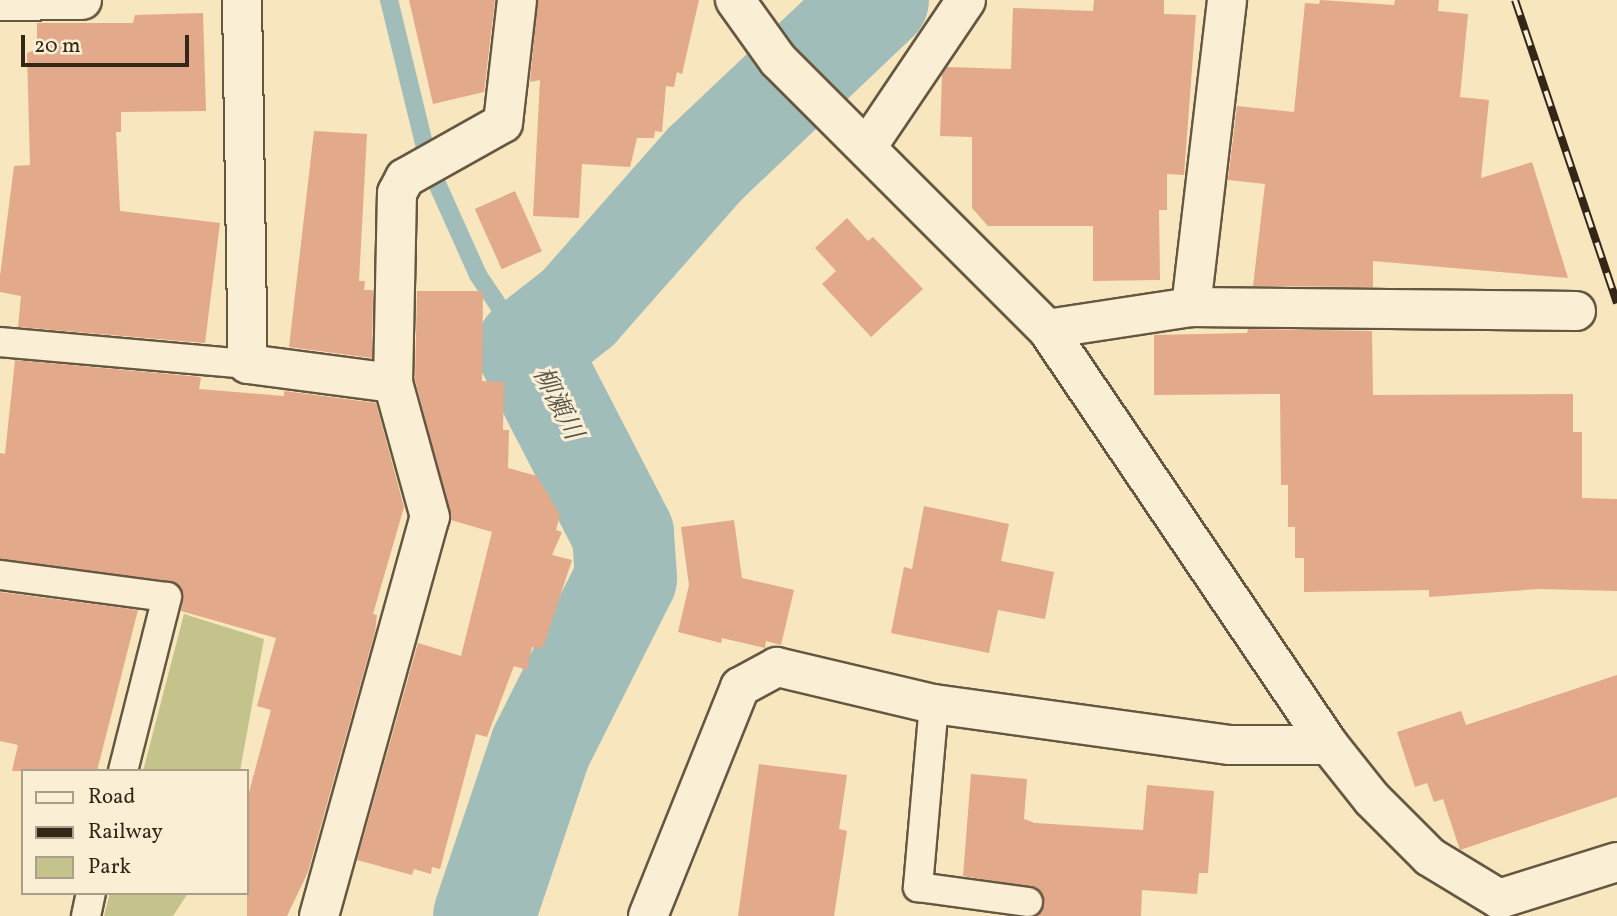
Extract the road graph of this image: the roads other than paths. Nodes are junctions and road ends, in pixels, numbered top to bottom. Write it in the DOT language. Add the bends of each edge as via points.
graph roads {
  1 [pos="82,0"];
  2 [pos="242,0"];
  3 [pos="517,0"];
  4 [pos="736,0"];
  5 [pos="966,0"];
  6 [pos="1227,0"];
  7 [pos="0,1"];
  8 [pos="867,147"];
  9 [pos="1191,307"];
  10 [pos="1576,310"];
  11 [pos="1046,329"];
  12 [pos="0,342"];
  13 [pos="248,364"];
  14 [pos="393,383"];
  15 [pos="0,575"];
  16 [pos="934,704"];
  17 [pos="1329,745"];
  18 [pos="124,769"];
  19 [pos="1617,862"];
  20 [pos="91,895"];
  21 [pos="1028,902"];
  22 [pos="1501,907"];
  23 [pos="86,916"];
  24 [pos="318,916"];
  25 [pos="648,916"];
  1 -- 7 [label="street"];
  2 -- 13 [label="street"];
  3 -- 14 [label="street" via="503,123 405,178 397,193"];
  4 -- 8 [label="street" via="778,60"];
  5 -- 8 [label="street"];
  6 -- 9 [label="street"];
  8 -- 11 [label="street"];
  9 -- 10 [label="street"];
  9 -- 11 [label="street"];
  11 -- 17 [label="street"];
  12 -- 13 [label="lane"];
  13 -- 14 [label="street"];
  14 -- 24 [label="street" via="430,517"];
  15 -- 18 [label="lane" via="167,597"];
  16 -- 17 [label="street" via="1230,745"];
  16 -- 21 [label="lane" via="918,887"];
  16 -- 25 [label="street" via="777,667 740,687"];
  17 -- 22 [label="street" via="1372,799 1430,856"];
  19 -- 22 [label="street"];
  20 -- 23 [label="lane"];
}
